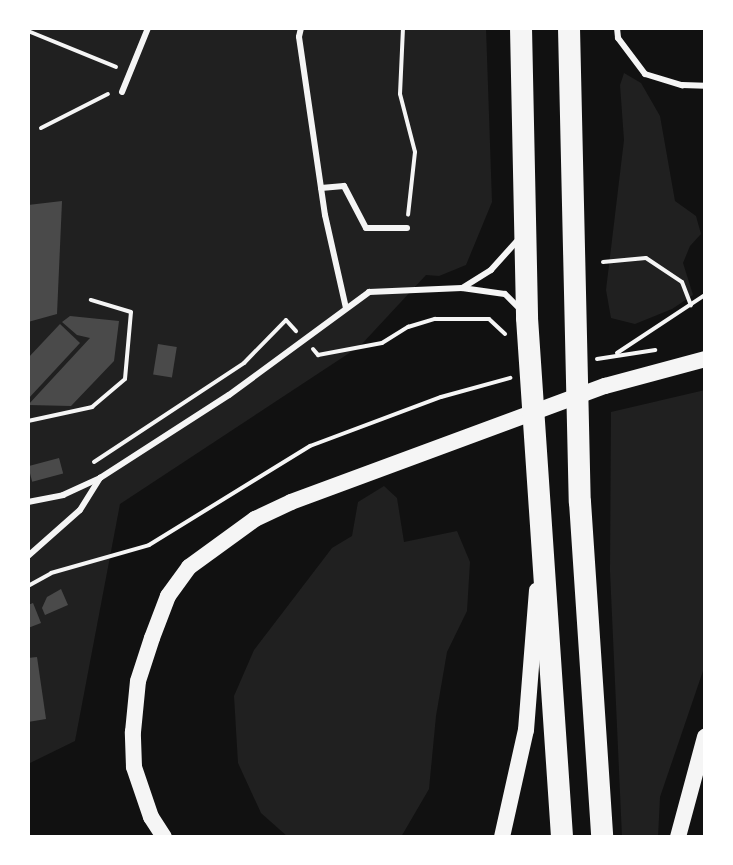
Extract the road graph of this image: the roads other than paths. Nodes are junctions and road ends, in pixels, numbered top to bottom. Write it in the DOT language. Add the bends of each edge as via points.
graph roads {
  1 [pos="148,28"];
  2 [pos="292,28"];
  3 [pos="301,28"];
  4 [pos="521,28"];
  5 [pos="569,28"];
  6 [pos="617,28"];
  7 [pos="299,37"];
  8 [pos="705,86"];
  9 [pos="123,89"];
  10 [pos="321,188"];
  11 [pos="407,228"];
  12 [pos="523,231"];
  13 [pos="462,288"];
  14 [pos="346,308"];
  15 [pos="527,318"];
  16 [pos="705,359"];
  17 [pos="100,478"];
  18 [pos="28,502"];
  19 [pos="540,553"];
  20 [pos="28,556"];
  21 [pos="705,737"];
  22 [pos="164,837"];
  23 [pos="502,837"];
  24 [pos="562,837"];
  25 [pos="602,837"];
  26 [pos="678,837"];
  1 -- 9 [label="lane"];
  2 -- 7 [label="lane"];
  3 -- 7 [label="lane"];
  4 -- 12 [label="highway"];
  5 -- 25 [label="highway" via="580,502"];
  6 -- 8 [label="lane" via="618,38 645,74"];
  7 -- 10 [label="lane"];
  10 -- 11 [label="lane" via="344,186 366,228"];
  10 -- 14 [label="lane"];
  12 -- 13 [label="lane" via="508,255"];
  12 -- 15 [label="highway"];
  13 -- 14 [label="lane" via="369,292"];
  13 -- 15 [label="lane" via="505,294"];
  14 -- 17 [label="lane" via="229,395"];
  15 -- 19 [label="highway"];
  16 -- 22 [label="main road" via="605,386 291,502 255,519 189,567 168,596 138,681 134,767 151,817"];
  17 -- 18 [label="lane" via="63,495"];
  17 -- 20 [label="lane" via="80,510"];
  19 -- 23 [label="main road" via="526,730"];
  19 -- 24 [label="highway"];
  21 -- 26 [label="main road"];
}
